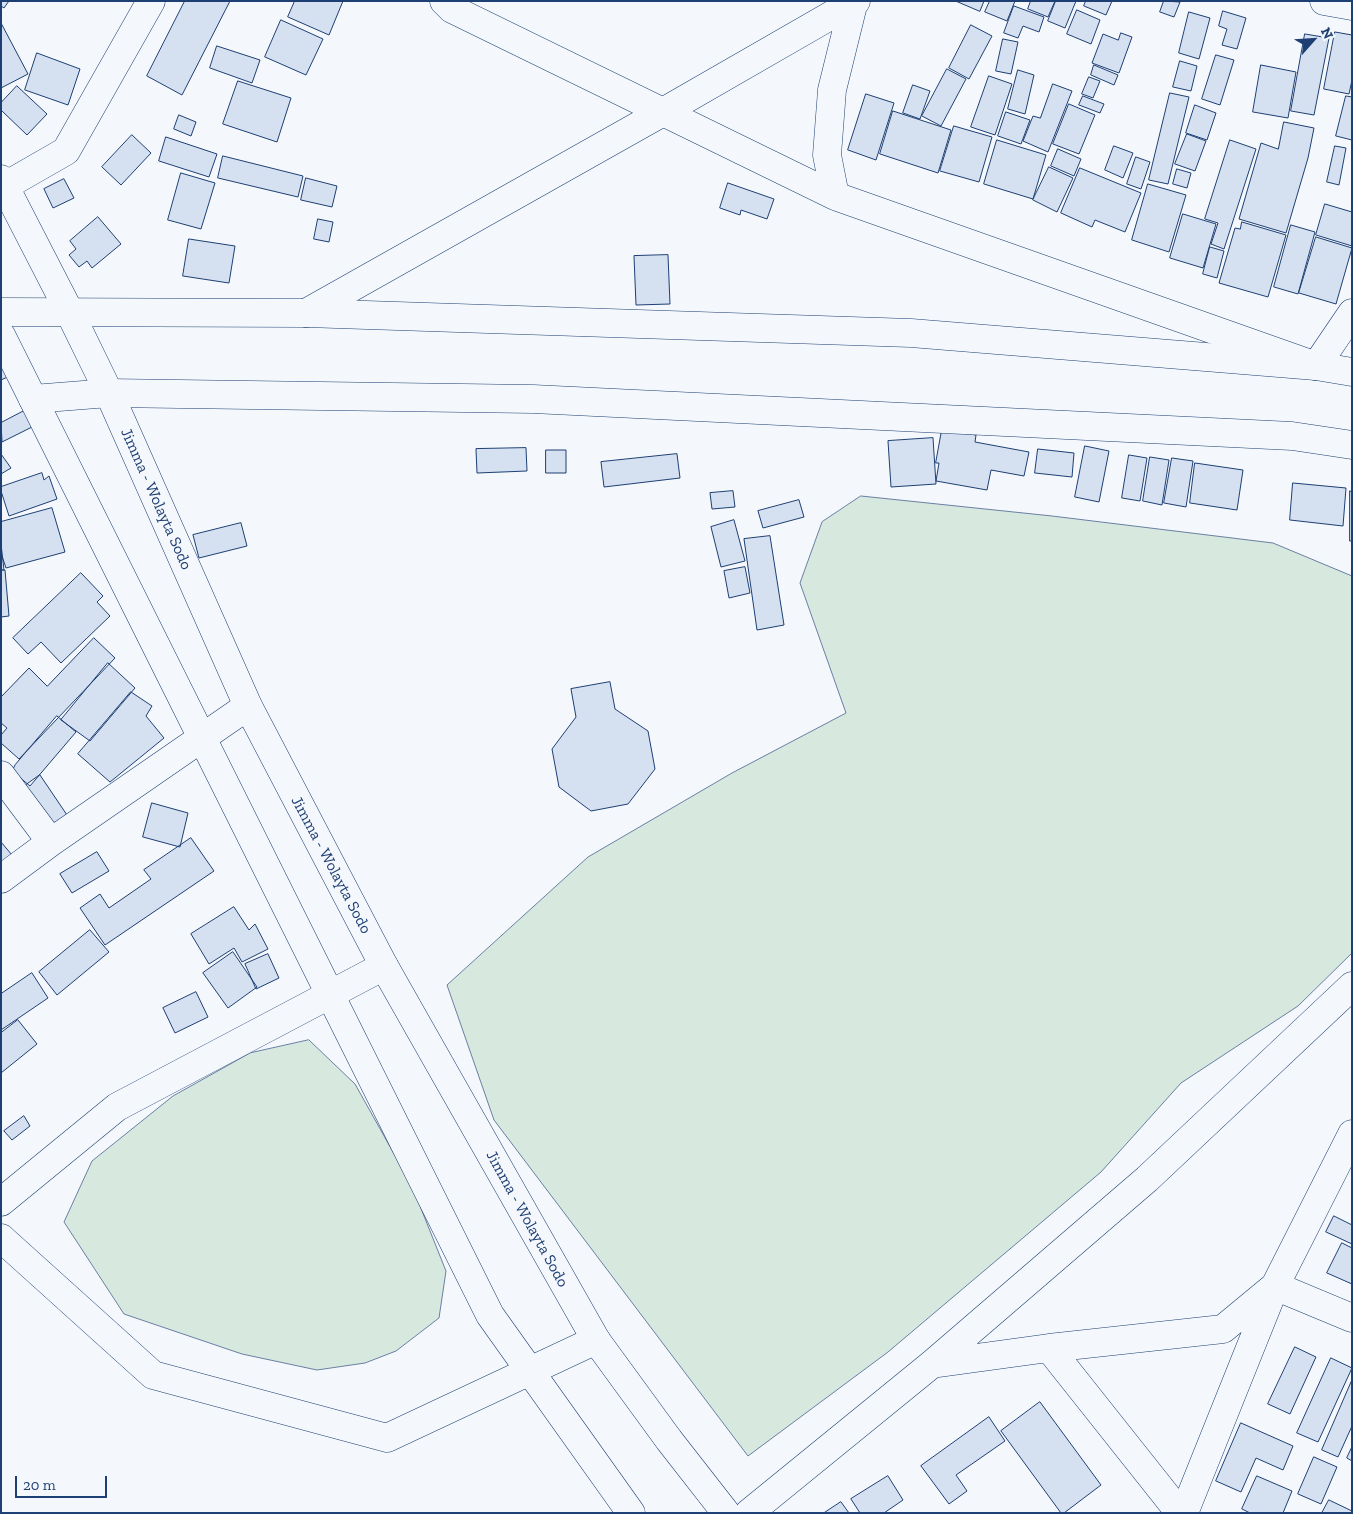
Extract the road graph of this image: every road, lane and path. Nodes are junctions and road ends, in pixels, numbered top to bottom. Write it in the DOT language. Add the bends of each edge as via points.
graph roads {
  1 [pos="151,1"];
  2 [pos="444,1"];
  3 [pos="1324,1"];
  4 [pos="855,2"];
  5 [pos="1352,6"];
  6 [pos="664,112"];
  7 [pos="3,183"];
  8 [pos="835,196"];
  9 [pos="1,312"];
  10 [pos="70,312"];
  11 [pos="306,313"];
  12 [pos="1352,313"];
  13 [pos="1,335"];
  14 [pos="1316,366"];
  15 [pos="1352,372"];
  16 [pos="109,393"];
  17 [pos="33,399"];
  18 [pos="1352,445"];
  19 [pos="248,706"];
  20 [pos="202,738"];
  21 [pos="1,775"];
  22 [pos="51,842"];
  23 [pos="1,879"];
  24 [pos="384,966"];
  25 [pos="1352,986"];
  26 [pos="330,995"];
  27 [pos="1352,1134"];
  28 [pos="1,1202"];
  29 [pos="1,1238"];
  30 [pos="1275,1286"];
  31 [pos="1352,1318"];
  32 [pos="596,1340"];
  33 [pos="1049,1348"];
  34 [pos="932,1364"];
  35 [pos="530,1371"];
  36 [pos="631,1513"];
  37 [pos="726,1513"];
  38 [pos="750,1513"];
  39 [pos="1182,1513"];
  1 -- 7 [label="main road" via="66,151"];
  2 -- 6 [label="main road" via="452,9"];
  3 -- 5 [label="main road"];
  4 -- 6 [label="main road"];
  4 -- 8 [label="main road" via="832,90 827,155"];
  6 -- 8 [label="main road"];
  6 -- 11 [label="main road"];
  7 -- 10 [label="main road, Jimma - Wolayta Sodo"];
  8 -- 14 [label="main road"];
  9 -- 10 [label="main road"];
  10 -- 11 [label="main road"];
  10 -- 16 [label="main road, Jimma - Wolayta Sodo"];
  11 -- 14 [label="main road" via="911,333"];
  12 -- 14 [label="main road"];
  13 -- 17 [label="main road"];
  14 -- 15 [label="main road"];
  16 -- 17 [label="main road"];
  16 -- 18 [label="main road" via="543,399 1292,436"];
  16 -- 19 [label="main road, Jimma - Wolayta Sodo"];
  17 -- 20 [label="main road"];
  19 -- 20 [label="main road"];
  19 -- 24 [label="main road, Jimma - Wolayta Sodo"];
  20 -- 22 [label="main road"];
  20 -- 26 [label="main road"];
  21 -- 22 [label="main road"];
  22 -- 23 [label="main road"];
  24 -- 26 [label="main road"];
  24 -- 32 [label="main road, Jimma - Wolayta Sodo"];
  25 -- 34 [label="main road" via="1148,1179"];
  26 -- 28 [label="main road" via="117,1107"];
  26 -- 35 [label="main road" via="490,1315"];
  27 -- 30 [label="main road"];
  29 -- 35 [label="main road" via="153,1375 387,1438"];
  30 -- 31 [label="main road"];
  30 -- 33 [label="main road" via="1223,1329"];
  30 -- 39 [label="main road"];
  32 -- 35 [label="main road"];
  32 -- 37 [label="main road, Jimma - Wolayta Sodo"];
  33 -- 34 [label="main road"];
  33 -- 39 [label="main road"];
  34 -- 38 [label="main road"];
  35 -- 36 [label="main road"];
}
